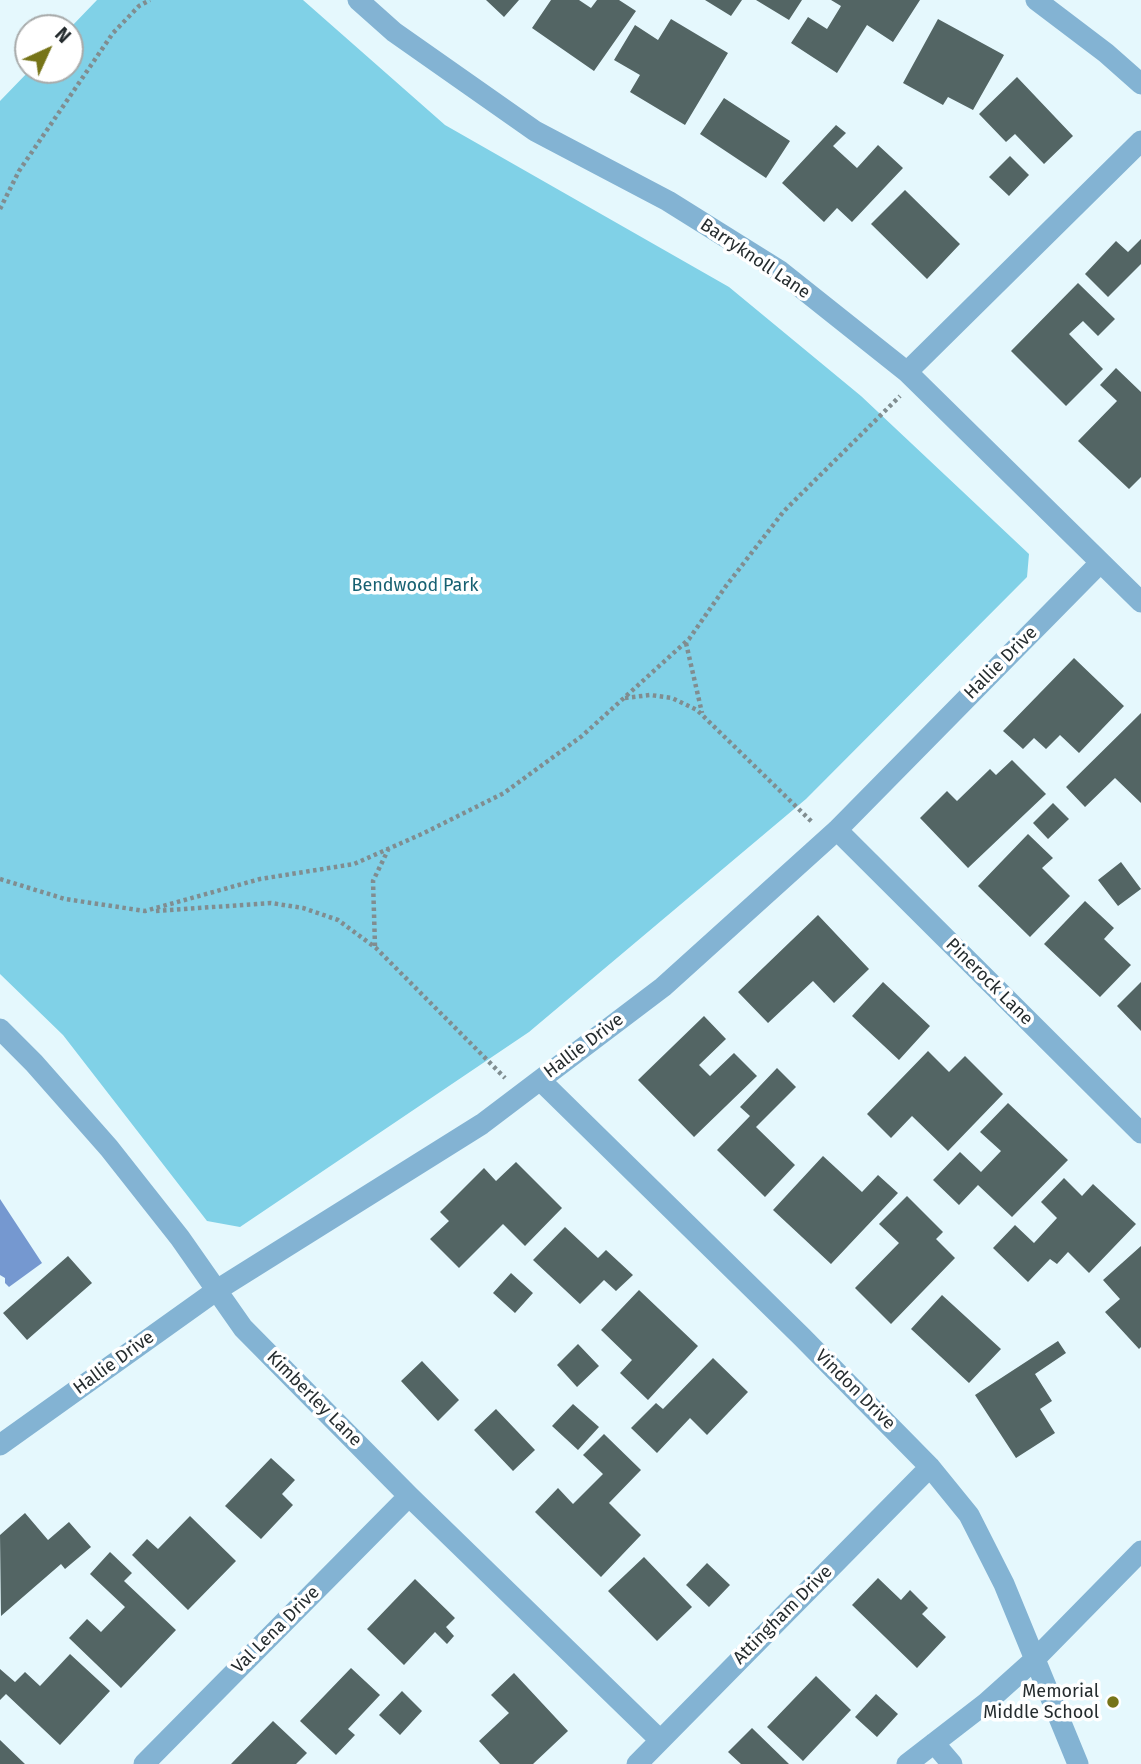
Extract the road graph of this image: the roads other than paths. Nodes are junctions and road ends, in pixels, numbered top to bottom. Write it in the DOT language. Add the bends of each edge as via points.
graph roads {
  1 [pos="358,0"];
  2 [pos="1036,0"];
  3 [pos="1141,84"];
  4 [pos="1141,141"];
  5 [pos="911,377"];
  6 [pos="1100,563"];
  7 [pos="1141,602"];
  8 [pos="833,834"];
  9 [pos="0,1030"];
  10 [pos="540,1080"];
  11 [pos="1141,1133"];
  12 [pos="217,1290"];
  13 [pos="0,1445"];
  14 [pos="930,1467"];
  15 [pos="409,1496"];
  16 [pos="1141,1551"];
  17 [pos="1034,1660"];
  18 [pos="660,1740"];
  19 [pos="934,1743"];
  20 [pos="144,1764"];
  21 [pos="637,1764"];
  22 [pos="907,1764"];
  23 [pos="952,1764"];
  24 [pos="1078,1764"];
  1 -- 5 [label="street, Barryknoll Lane" via="394,32 535,131 667,201 780,271"];
  2 -- 3 [label="street"];
  4 -- 5 [label="street"];
  5 -- 6 [label="street, Barryknoll Lane"];
  6 -- 7 [label="street, Barryknoll Lane"];
  6 -- 8 [label="street, Hallie Drive"];
  8 -- 10 [label="street, Hallie Drive" via="663,987"];
  8 -- 11 [label="street, Pinerock Lane"];
  9 -- 12 [label="street, Kimberley Lane" via="109,1148"];
  10 -- 12 [label="street, Hallie Drive" via="482,1124"];
  10 -- 14 [label="street, Vindon Drive"];
  12 -- 13 [label="street, Hallie Drive"];
  12 -- 15 [label="street, Kimberley Lane" via="243,1328"];
  14 -- 17 [label="street, Vindon Drive" via="969,1515"];
  14 -- 18 [label="street, Attingham Drive"];
  15 -- 18 [label="street, Kimberley Lane"];
  15 -- 20 [label="street, Val Lena Drive"];
  16 -- 17 [label="street"];
  17 -- 19 [label="street"];
  17 -- 24 [label="street, Vindon Drive"];
  18 -- 21 [label="street, Attingham Drive"];
  19 -- 22 [label="street"];
  19 -- 23 [label="street"];
}
